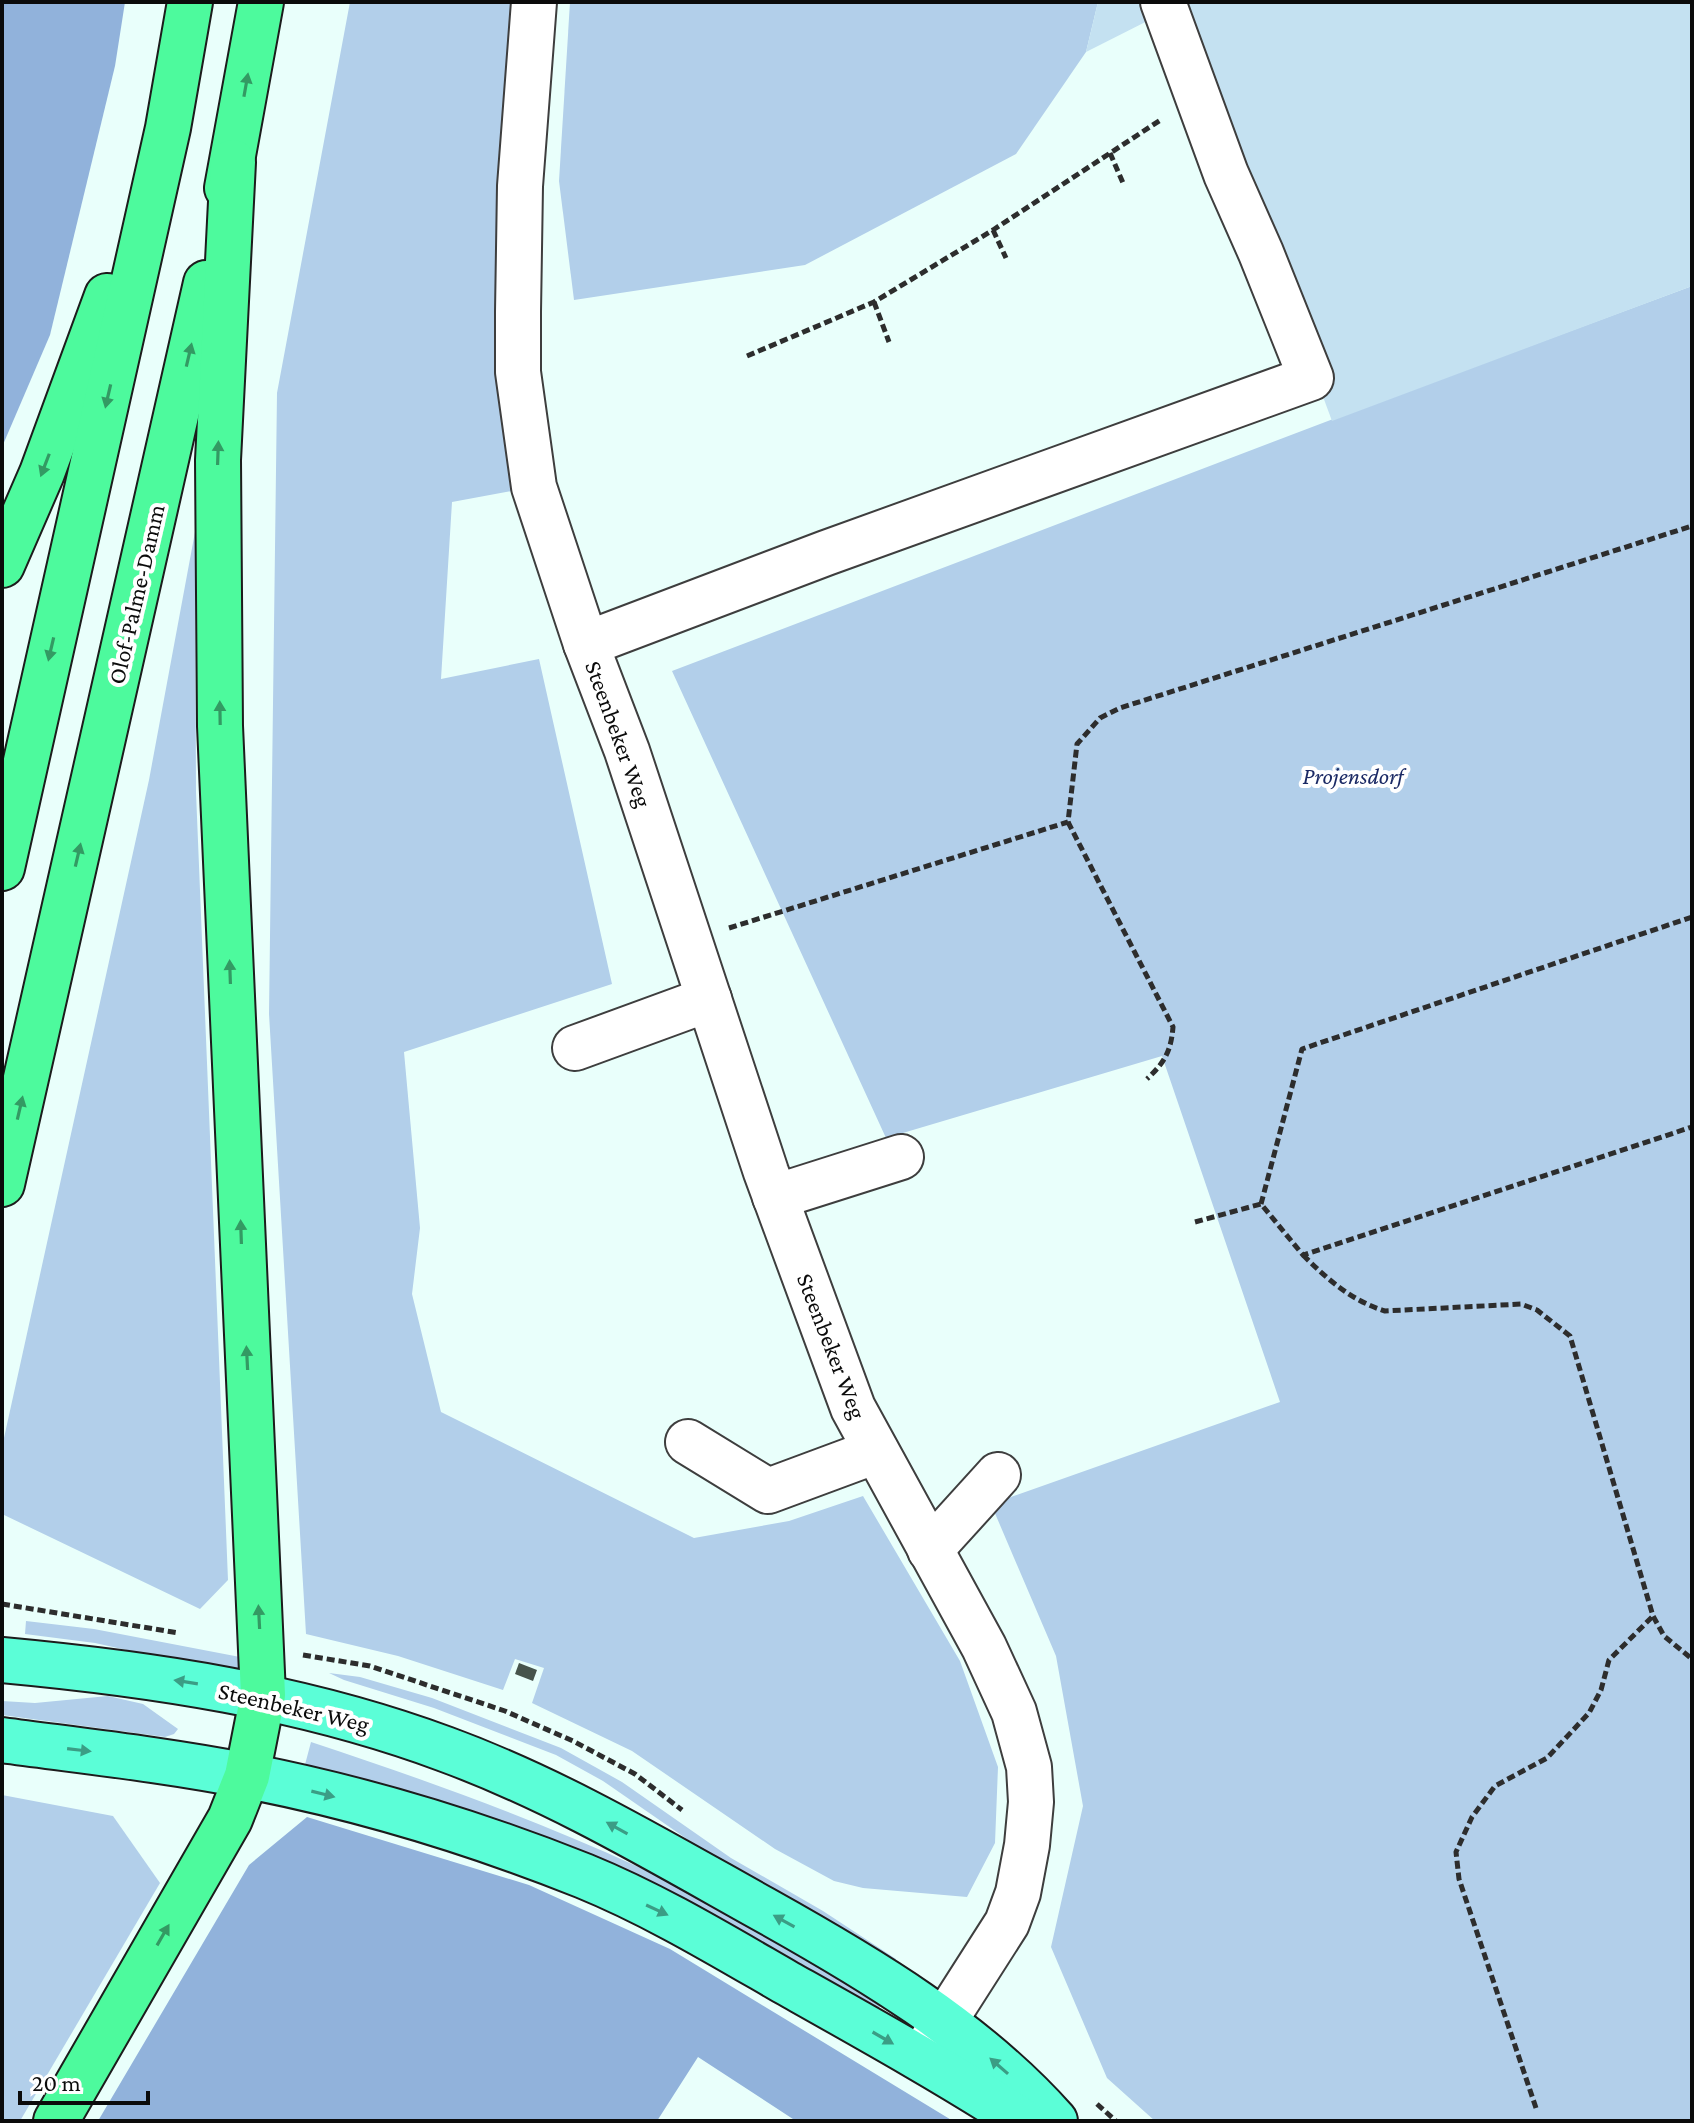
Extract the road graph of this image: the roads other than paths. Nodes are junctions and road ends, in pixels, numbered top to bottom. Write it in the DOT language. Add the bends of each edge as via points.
graph roads {
  1 [pos="190,2"];
  2 [pos="261,2"];
  3 [pos="534,2"];
  4 [pos="1163,2"];
  5 [pos="168,128"];
  6 [pos="233,162"];
  7 [pos="2,565"];
  8 [pos="586,644"];
  9 [pos="2,868"];
  10 [pos="709,999"];
  11 [pos="575,1048"];
  12 [pos="901,1157"];
  13 [pos="2,1184"];
  14 [pos="775,1197"];
  15 [pos="688,1442"];
  16 [pos="876,1451"];
  17 [pos="998,1475"];
  18 [pos="930,1550"];
  19 [pos="2,1660"];
  20 [pos="263,1695"];
  21 [pos="2,1740"];
  22 [pos="247,1776"];
  23 [pos="944,2023"];
  24 [pos="921,2059"];
  25 [pos="56,2121"];
  26 [pos="1022,2121"];
  27 [pos="1055,2121"];
  1 -- 5 [label="highway"];
  6 -- 2 [label="highway, Olof-Palme-Damm, one-way"];
  3 -- 8 [label="street, Steenbeker Weg" via="520,186 518,372 534,487"];
  4 -- 8 [label="street" via="1226,174 1311,378"];
  5 -- 7 [label="highway, one-way" via="42,473"];
  5 -- 9 [label="highway, one-way"];
  13 -- 6 [label="highway, Olof-Palme-Damm, one-way"];
  20 -- 6 [label="highway, one-way" via="220,726 218,460"];
  8 -- 10 [label="street, Steenbeker Weg"];
  10 -- 11 [label="street"];
  10 -- 14 [label="street, Steenbeker Weg"];
  12 -- 14 [label="street"];
  14 -- 16 [label="street, Steenbeker Weg" via="853,1408"];
  15 -- 16 [label="street" via="768,1491"];
  16 -- 18 [label="street, Steenbeker Weg"];
  17 -- 18 [label="street"];
  18 -- 23 [label="street, Steenbeker Weg" via="1014,1712 1029,1767 1031,1802 1018,1893 1007,1923"];
  20 -- 19 [label="main road, Steenbeker Weg, one-way"];
  20 -- 22 [label="highway"];
  23 -- 20 [label="main road, Steenbeker Weg, one-way" via="816,1939 547,1792 431,1744"];
  21 -- 22 [label="main road, one-way"];
  22 -- 24 [label="main road, one-way" via="412,1818 586,1877 672,1917"];
  25 -- 22 [label="highway, one-way" via="230,1819"];
  23 -- 24 [label="street, Steenbeker Weg"];
  27 -- 23 [label="main road, Steenbeker Weg, one-way" via="1004,2069"];
  24 -- 26 [label="main road"];
}
